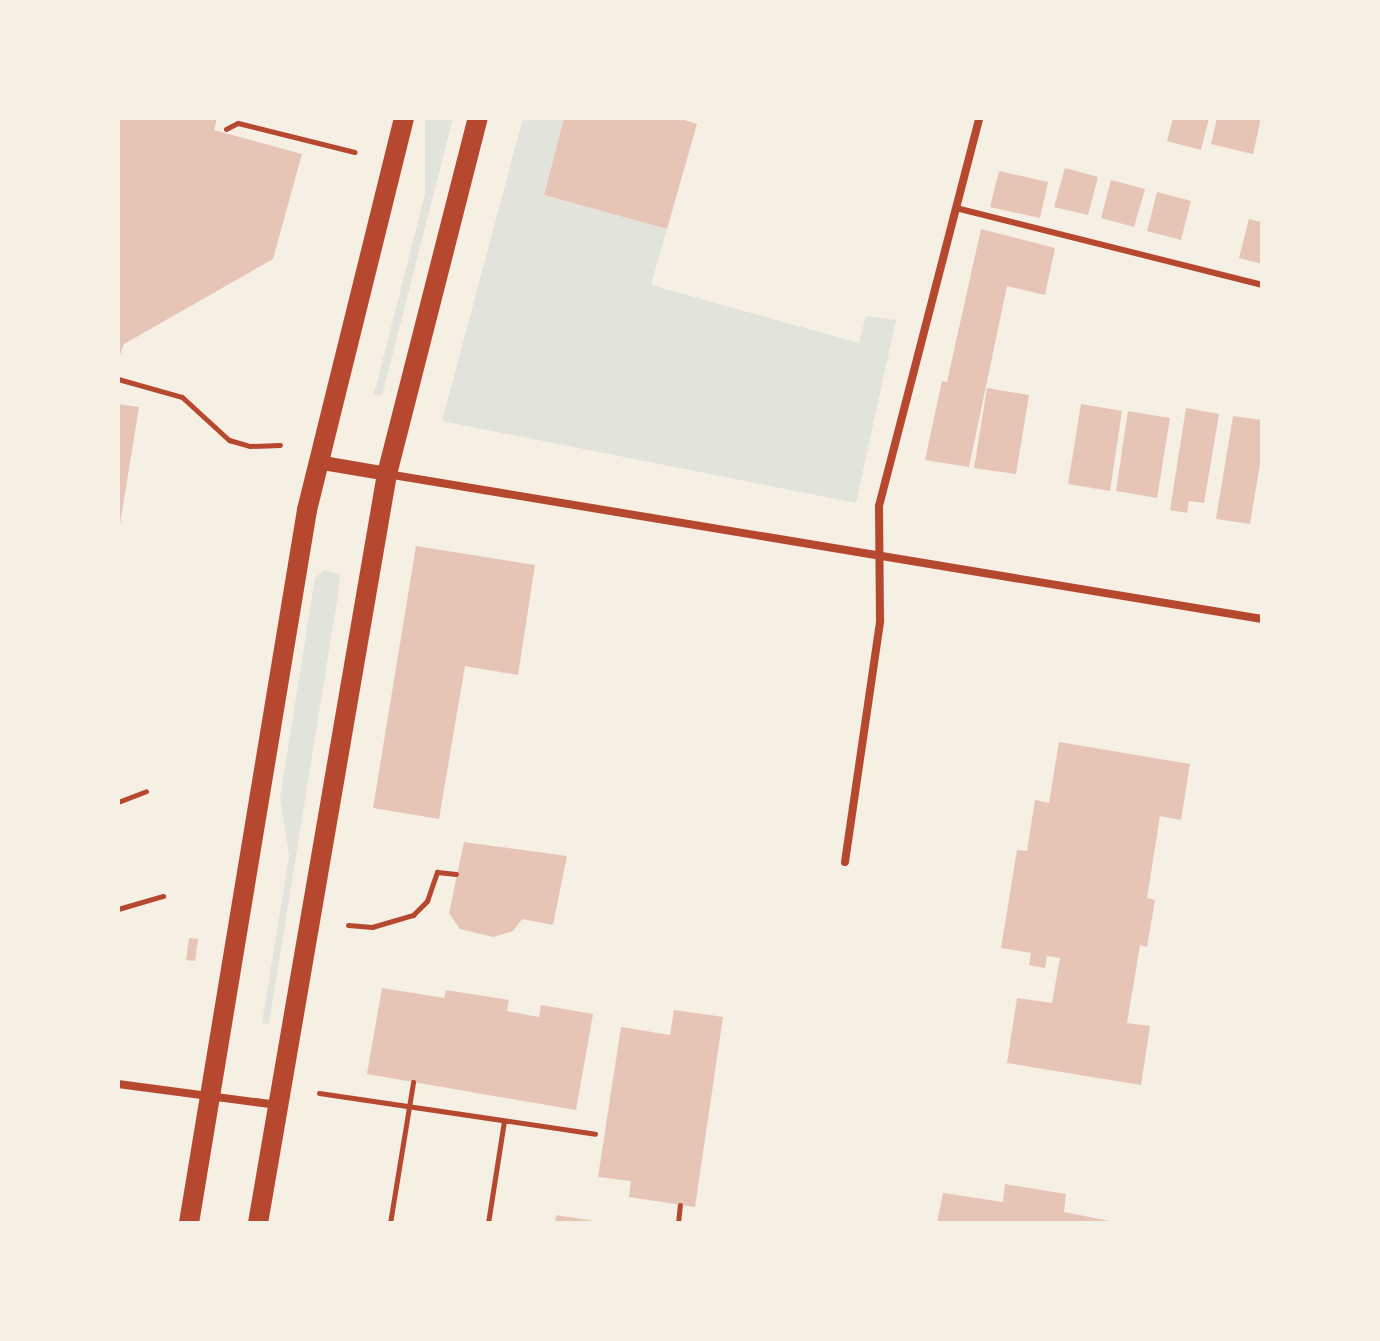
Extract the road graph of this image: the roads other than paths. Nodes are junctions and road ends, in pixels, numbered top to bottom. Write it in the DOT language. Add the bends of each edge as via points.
graph roads {
  1 [pos="404,118"];
  2 [pos="478,118"];
  3 [pos="979,118"];
  4 [pos="956,208"];
  5 [pos="1262,285"];
  6 [pos="317,462"];
  7 [pos="387,474"];
  8 [pos="879,558"];
  9 [pos="1262,619"];
  10 [pos="845,862"];
  11 [pos="118,1084"];
  12 [pos="210,1096"];
  13 [pos="278,1106"];
  14 [pos="189,1223"];
  15 [pos="258,1223"];
  1 -- 6 [label="main road"];
  2 -- 7 [label="main road"];
  3 -- 4 [label="street"];
  4 -- 5 [label="lane"];
  4 -- 8 [label="street" via="879,506"];
  6 -- 7 [label="street"];
  6 -- 12 [label="main road"];
  7 -- 8 [label="street"];
  7 -- 13 [label="main road"];
  8 -- 9 [label="street"];
  8 -- 10 [label="street" via="880,621"];
  11 -- 12 [label="street"];
  12 -- 13 [label="street"];
  12 -- 14 [label="main road"];
  13 -- 15 [label="main road"];
}
